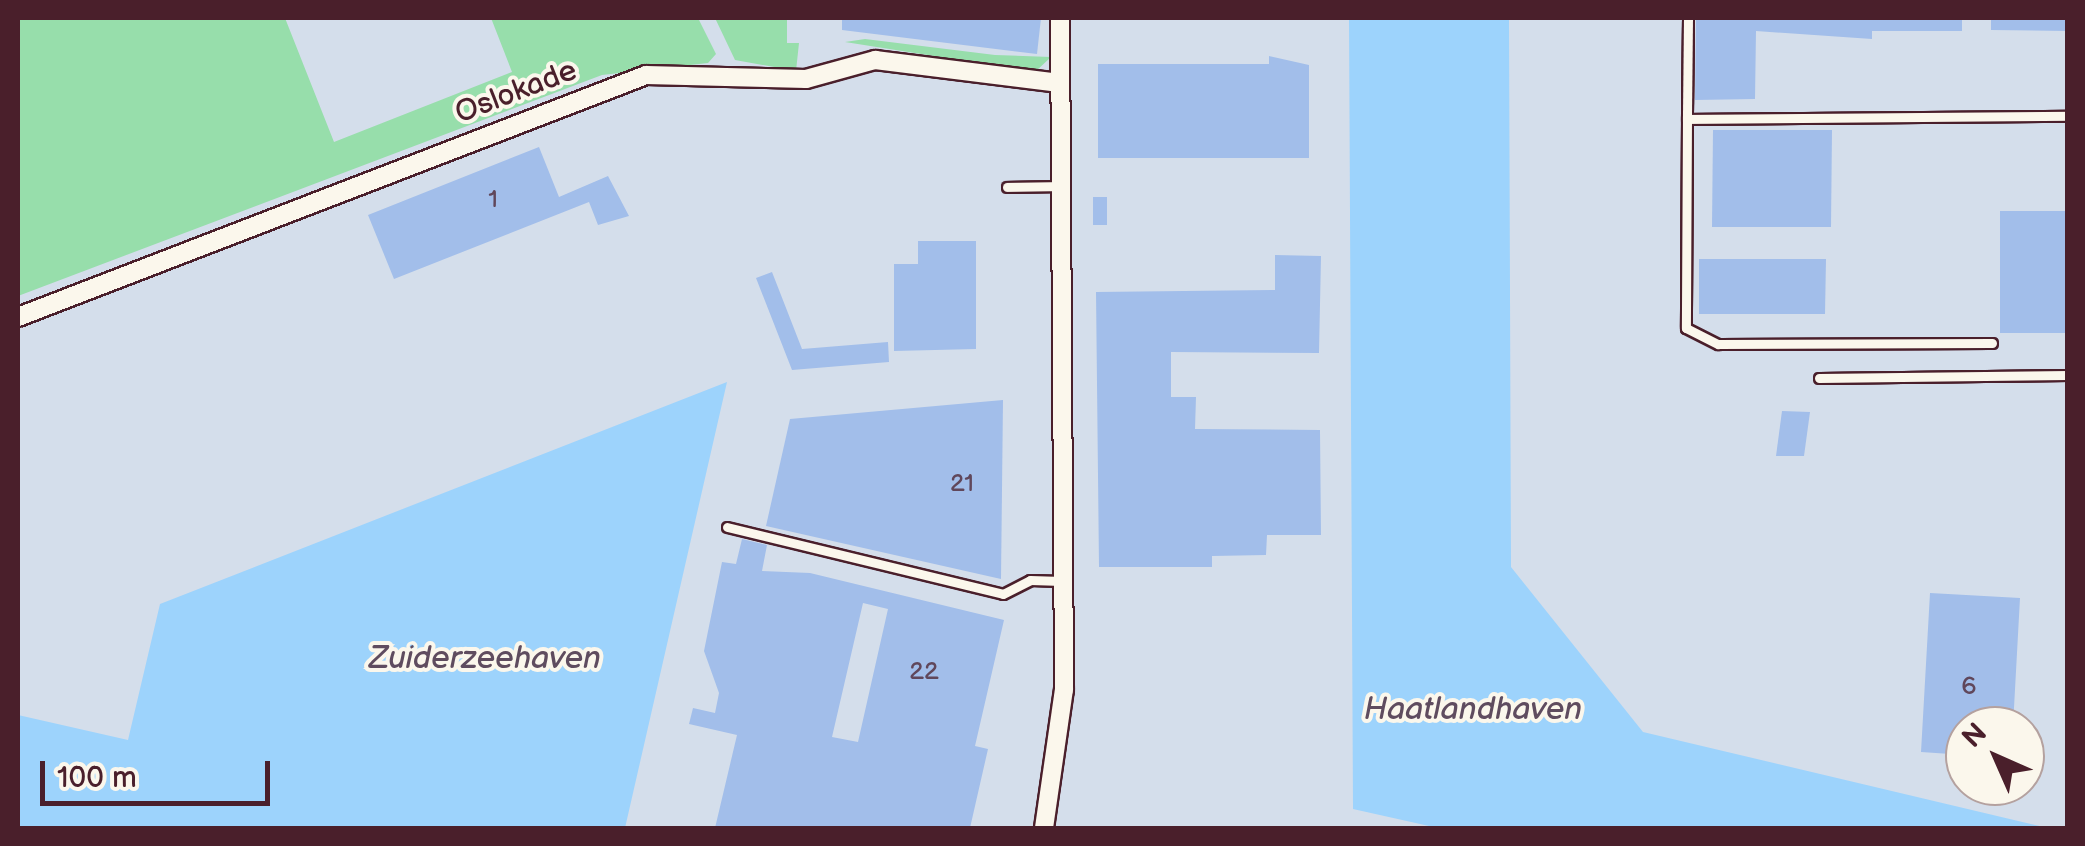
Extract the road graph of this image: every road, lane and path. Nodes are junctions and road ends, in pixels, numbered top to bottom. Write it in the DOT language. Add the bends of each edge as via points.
graph roads {
  1 [pos="1060,18"];
  2 [pos="1688,18"];
  3 [pos="1060,83"];
  4 [pos="2068,116"];
  5 [pos="1687,119"];
  6 [pos="1061,186"];
  7 [pos="1007,187"];
  8 [pos="18,317"];
  9 [pos="1992,343"];
  10 [pos="2068,375"];
  11 [pos="1819,378"];
  12 [pos="727,526"];
  13 [pos="1064,581"];
  14 [pos="1044,828"];
  1 -- 3 [label="street"];
  2 -- 5 [label="lane"];
  3 -- 6 [label="street"];
  3 -- 8 [label="street, Oslokade" via="875,60 806,78 646,76"];
  4 -- 5 [label="lane"];
  5 -- 9 [label="lane" via="1686,328 1718,344"];
  6 -- 7 [label="lane"];
  6 -- 13 [label="street"];
  10 -- 11 [label="lane"];
  12 -- 13 [label="lane" via="1003,594 1030,580"];
  13 -- 14 [label="street" via="1059,754"];
}
